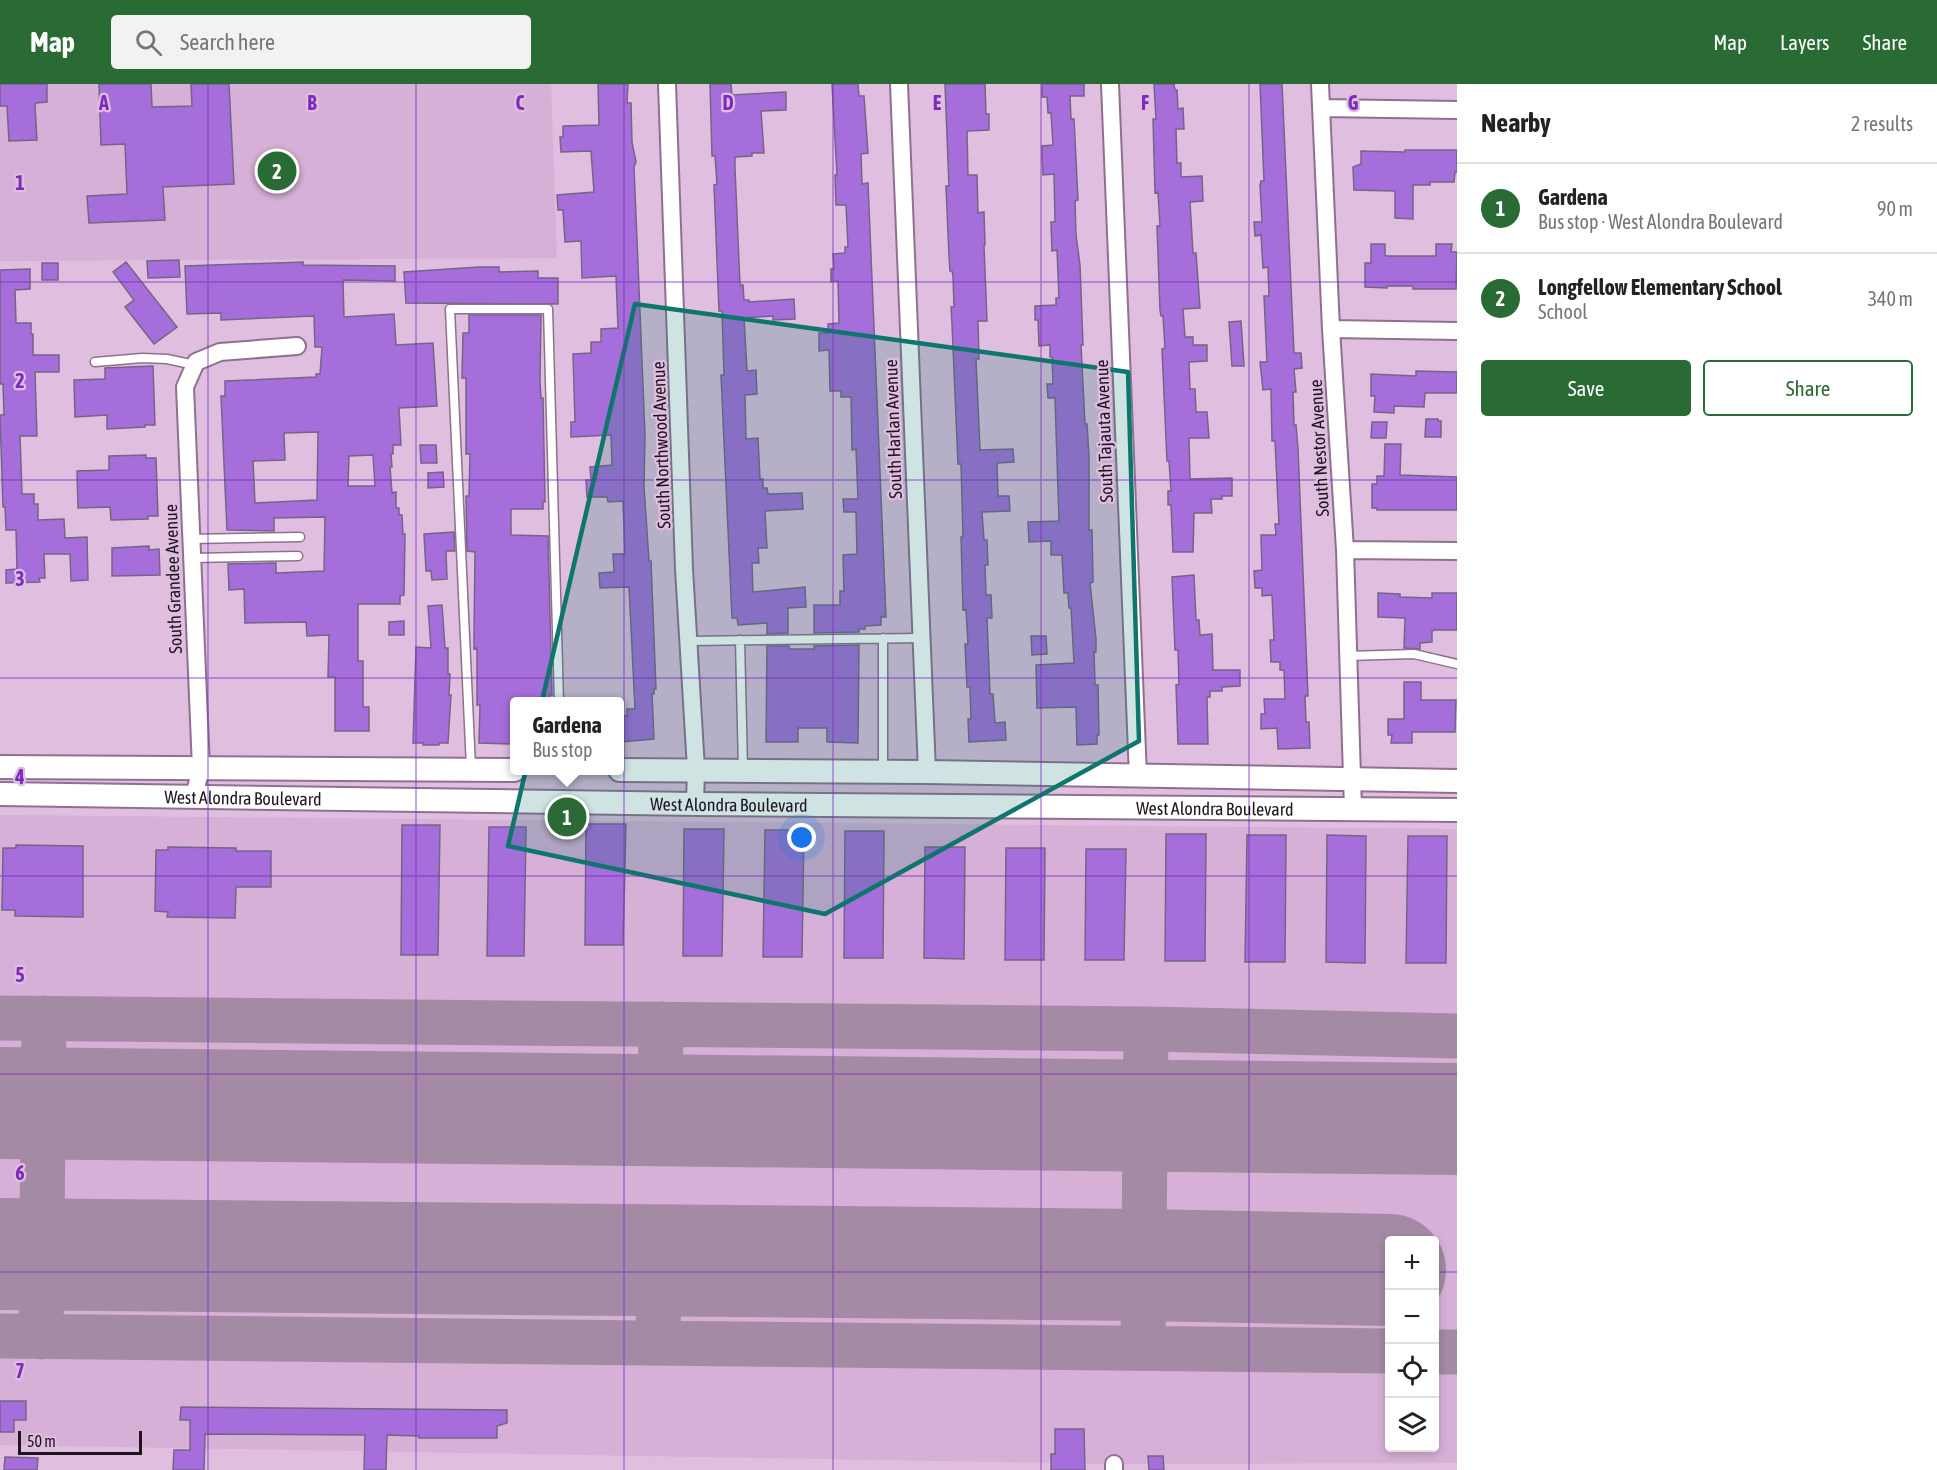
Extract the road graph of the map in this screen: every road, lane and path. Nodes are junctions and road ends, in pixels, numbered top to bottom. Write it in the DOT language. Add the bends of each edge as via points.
graph roads {
  1 [pos="667,84"];
  2 [pos="899,84"];
  3 [pos="1110,84"];
  4 [pos="1320,84"];
  5 [pos="1321,108"];
  6 [pos="1457,110"];
  7 [pos="1331,329"];
  8 [pos="1457,331"];
  9 [pos="297,346"];
  10 [pos="95,362"];
  11 [pos="196,363"];
  12 [pos="300,537"];
  13 [pos="191,539"];
  14 [pos="1345,550"];
  15 [pos="1457,551"];
  16 [pos="298,556"];
  17 [pos="192,558"];
  18 [pos="883,638"];
  19 [pos="921,638"];
  20 [pos="740,640"];
  21 [pos="688,641"];
  22 [pos="1347,656"];
  23 [pos="1457,664"];
  24 [pos="559,697"];
  25 [pos="0,767"];
  26 [pos="201,768"];
  27 [pos="696,769"];
  28 [pos="510,770"];
  29 [pos="624,770"];
  30 [pos="743,770"];
  31 [pos="471,771"];
  32 [pos="884,772"];
  33 [pos="927,772"];
  34 [pos="1138,777"];
  35 [pos="1352,780"];
  36 [pos="1457,781"];
  37 [pos="0,794"];
  38 [pos="194,796"];
  39 [pos="695,804"];
  40 [pos="1353,809"];
  41 [pos="1457,810"];
  1 -- 21 [label="street, South Northwood Avenue"];
  2 -- 19 [label="street, South Harlan Avenue"];
  3 -- 34 [label="street, South Tajauta Avenue"];
  4 -- 5 [label="street, South Nestor Avenue"];
  5 -- 6 [label="street"];
  5 -- 7 [label="street, South Nestor Avenue"];
  7 -- 8 [label="street"];
  7 -- 14 [label="street, South Nestor Avenue"];
  9 -- 11 [label="street" via="220,352"];
  10 -- 11 [label="lane" via="142,358"];
  11 -- 13 [label="street, South Grandee Avenue" via="185,387"];
  12 -- 13 [label="lane"];
  13 -- 17 [label="street, South Grandee Avenue"];
  14 -- 15 [label="street"];
  14 -- 22 [label="street, South Nestor Avenue"];
  16 -- 17 [label="lane"];
  17 -- 26 [label="street, South Grandee Avenue"];
  18 -- 19 [label="lane"];
  18 -- 20 [label="lane"];
  18 -- 32 [label="lane"];
  19 -- 33 [label="street, South Harlan Avenue"];
  20 -- 21 [label="lane"];
  20 -- 30 [label="lane"];
  21 -- 27 [label="street, South Northwood Avenue"];
  22 -- 23 [label="lane" via="1414,654"];
  22 -- 35 [label="street, South Nestor Avenue"];
  24 -- 31 [label="lane" via="548,309 450,309"];
  25 -- 26 [label="main road, West Alondra Boulevard"];
  26 -- 31 [label="main road, West Alondra Boulevard"];
  26 -- 38 [label="street, South Grandee Avenue"];
  27 -- 29 [label="main road, West Alondra Boulevard"];
  27 -- 30 [label="main road, West Alondra Boulevard"];
  27 -- 39 [label="street, South Northwood Avenue"];
  28 -- 31 [label="main road, West Alondra Boulevard"];
  30 -- 32 [label="main road, West Alondra Boulevard"];
  32 -- 33 [label="main road, West Alondra Boulevard"];
  33 -- 34 [label="main road, West Alondra Boulevard"];
  34 -- 35 [label="main road, West Alondra Boulevard"];
  35 -- 36 [label="main road, West Alondra Boulevard"];
  35 -- 40 [label="street, South Nestor Avenue"];
  37 -- 38 [label="main road, West Alondra Boulevard"];
  38 -- 39 [label="main road, West Alondra Boulevard"];
  39 -- 40 [label="main road, West Alondra Boulevard"];
  40 -- 41 [label="main road, West Alondra Boulevard"];
}
